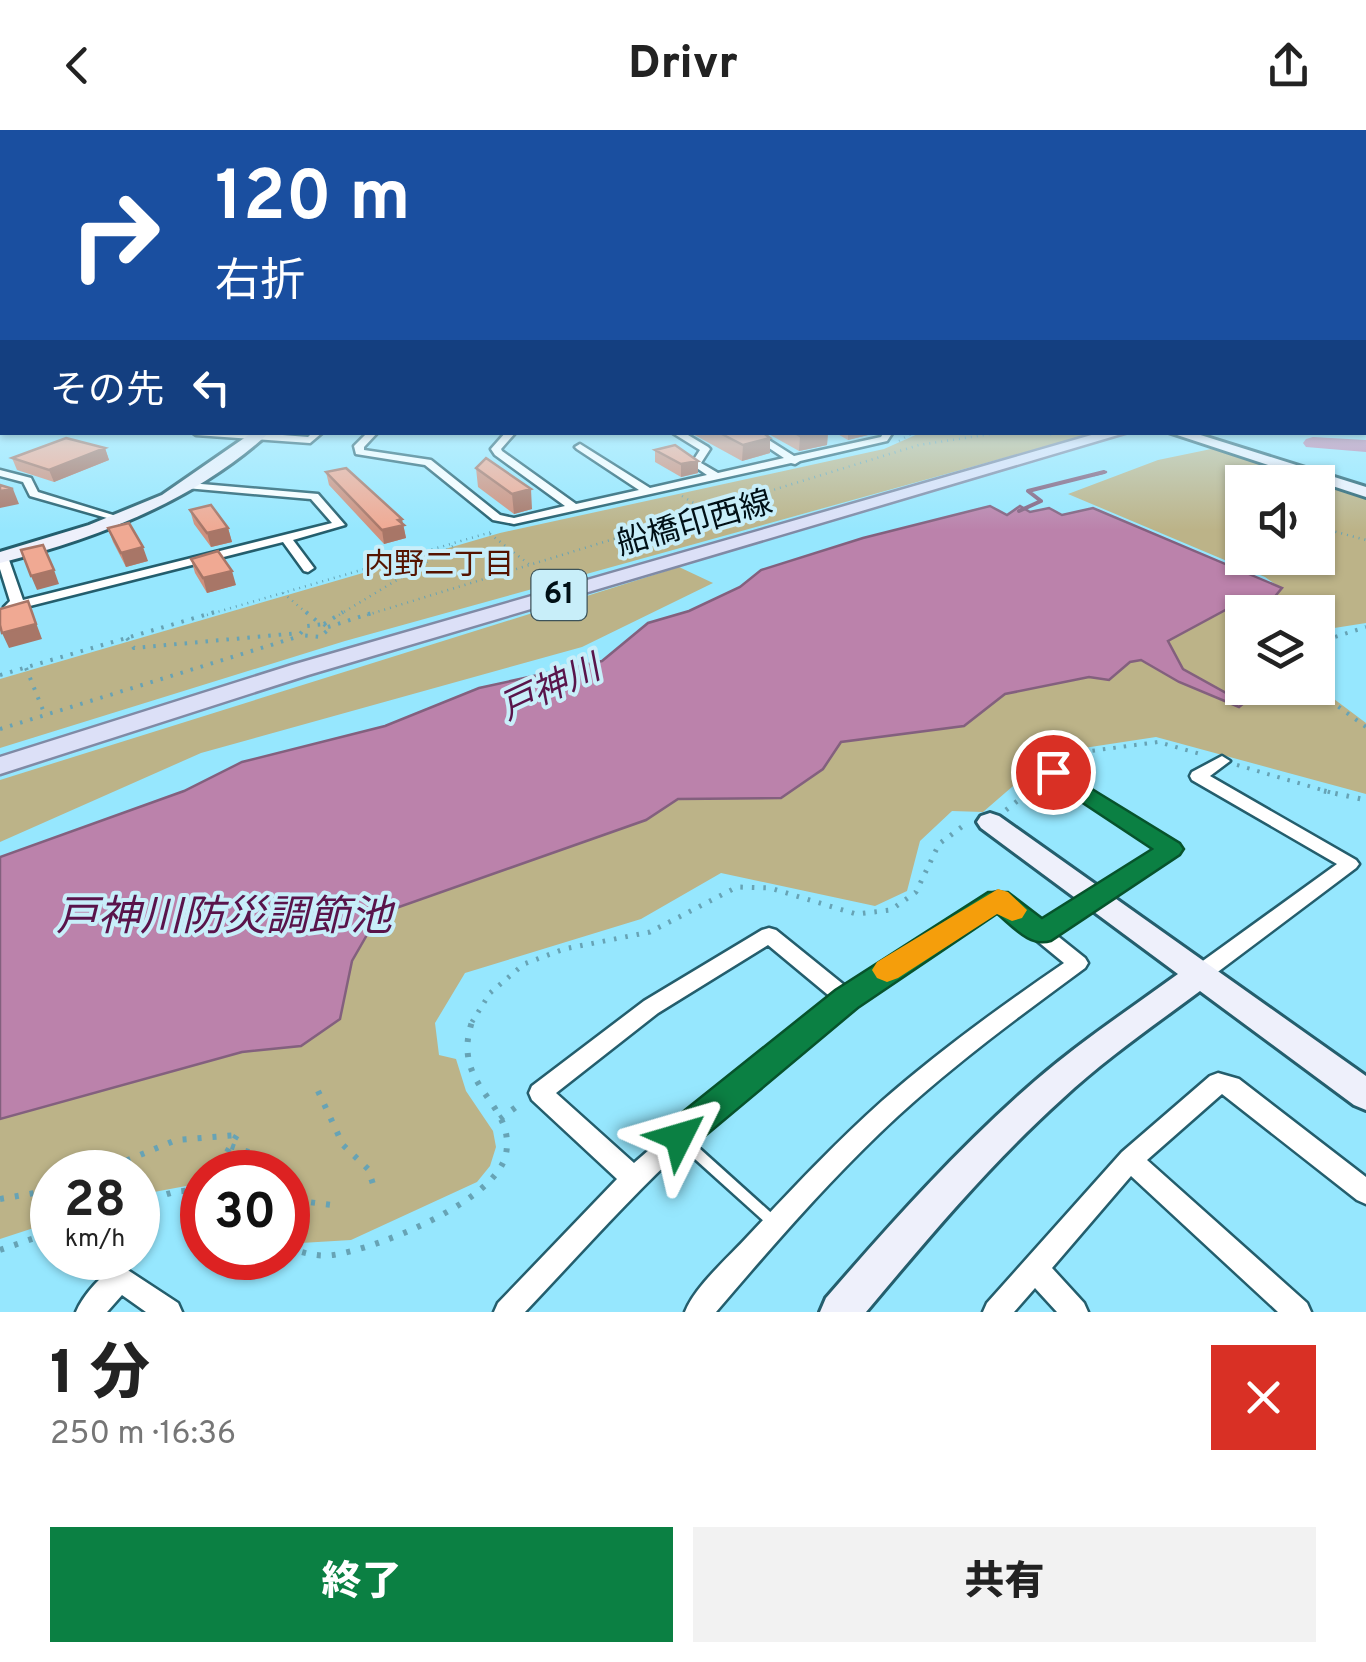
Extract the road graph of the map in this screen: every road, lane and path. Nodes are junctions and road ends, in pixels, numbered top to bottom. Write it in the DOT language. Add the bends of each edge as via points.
graph roads {
  1 [pos="260,435"];
  2 [pos="316,435"];
  3 [pos="371,435"];
  4 [pos="509,435"];
  5 [pos="681,435"];
  6 [pos="753,435"];
  7 [pos="887,435"];
  8 [pos="908,435"];
  9 [pos="982,435"];
  10 [pos="1111,435"];
  11 [pos="1184,435"];
  12 [pos="1207,435"];
  13 [pos="832,440"];
  14 [pos="887,446"];
  15 [pos="580,447"];
  16 [pos="848,449"];
  17 [pos="796,461"];
  18 [pos="0,473"];
  19 [pos="716,476"];
  20 [pos="190,486"];
  21 [pos="688,488"];
  22 [pos="1366,489"];
  23 [pos="649,492"];
  24 [pos="574,508"];
  25 [pos="707,510"];
  26 [pos="121,520"];
  27 [pos="498,530"];
  28 [pos="1335,532"];
  29 [pos="490,533"];
  30 [pos="286,538"];
  31 [pos="1366,540"];
  32 [pos="462,542"];
  33 [pos="1,558"];
  34 [pos="530,565"];
  35 [pos="308,568"];
  36 [pos="283,593"];
  37 [pos="5,610"];
  38 [pos="324,625"];
  39 [pos="1366,627"];
  40 [pos="300,634"];
  41 [pos="127,638"];
  42 [pos="1335,638"];
  43 [pos="26,668"];
  44 [pos="0,675"];
  45 [pos="1335,704"];
  46 [pos="45,715"];
  47 [pos="1366,727"];
  48 [pos="0,729"];
  49 [pos="1222,760"];
  50 [pos="0,766"];
  51 [pos="1053,772"];
  52 [pos="1366,800"];
  53 [pos="990,822"];
  54 [pos="1095,898"];
  55 [pos="1041,933"];
  56 [pos="1200,974"];
  57 [pos="846,999"];
  58 [pos="318,1091"];
  59 [pos="540,1093"];
  60 [pos="1366,1095"];
  61 [pos="500,1119"];
  62 [pos="679,1137"];
  63 [pos="152,1150"];
  64 [pos="233,1150"];
  65 [pos="1130,1160"];
  66 [pos="634,1180"];
  67 [pos="375,1190"];
  68 [pos="1366,1192"];
  69 [pos="30,1194"];
  70 [pos="0,1199"];
  71 [pos="310,1202"];
  72 [pos="332,1205"];
  73 [pos="775,1224"];
  74 [pos="30,1240"];
  75 [pos="0,1250"];
  76 [pos="1034,1268"];
  77 [pos="89,1312"];
  78 [pos="169,1312"];
  79 [pos="507,1312"];
  80 [pos="698,1312"];
  81 [pos="840,1312"];
  82 [pos="996,1312"];
  83 [pos="1075,1312"];
  84 [pos="1298,1312"];
  1 -- 2 [label="street"];
  1 -- 20 [label="street"];
  3 -- 24 [label="street" via="359,452 428,462 497,518 514,521"];
  4 -- 24 [label="street" via="498,452"];
  5 -- 19 [label="street" via="706,449 696,464"];
  6 -- 17 [label="street"];
  7 -- 16 [label="street"];
  8 -- 14 [label="path"];
  9 -- 25 [label="path" via="919,445"];
  10 -- 50 [label="main road, 船橋印西線 / 61" via="300,670"];
  11 -- 22 [label="street"];
  12 -- 22 [label="street"];
  13 -- 16 [label="street"];
  15 -- 23 [label="street"];
  16 -- 17 [label="street"];
  17 -- 19 [label="street"];
  18 -- 26 [label="street" via="27,480 34,494"];
  19 -- 23 [label="street"];
  20 -- 26 [label="street"];
  20 -- 30 [label="street" via="314,496 339,525"];
  21 -- 25 [label="path" via="674,491"];
  23 -- 24 [label="street"];
  25 -- 34 [label="path"];
  26 -- 33 [label="street"];
  27 -- 29 [label="path"];
  28 -- 31 [label="path"];
  29 -- 32 [label="path"];
  29 -- 34 [label="path"];
  30 -- 35 [label="street"];
  30 -- 37 [label="street"];
  32 -- 36 [label="path"];
  32 -- 38 [label="path"];
  33 -- 37 [label="street" via="16,602"];
  34 -- 38 [label="path"];
  36 -- 38 [label="path"];
  36 -- 41 [label="path"];
  38 -- 40 [label="path" via="307,626"];
  38 -- 40 [label="path" via="326,634 319,638"];
  39 -- 42 [label="path"];
  40 -- 41 [label="path" via="134,648"];
  40 -- 46 [label="path"];
  41 -- 43 [label="path"];
  43 -- 44 [label="path"];
  43 -- 46 [label="path"];
  45 -- 47 [label="path"];
  46 -- 48 [label="path"];
  49 -- 51 [label="path" via="1158,742 1083,752"];
  49 -- 52 [label="path"];
  49 -- 56 [label="street" via="1198,776 1350,864"];
  51 -- 53 [label="path"];
  51 -- 54 [label="street" via="1171,849"];
  53 -- 54 [label="street"];
  54 -- 55 [label="street"];
  54 -- 56 [label="street"];
  55 -- 57 [label="street" via="998,899"];
  55 -- 73 [label="street" via="1078,962 966,1044 867,1130"];
  56 -- 60 [label="street"];
  56 -- 81 [label="street" via="1052,1086 907,1232"];
  57 -- 59 [label="street" via="769,934 651,1007"];
  57 -- 62 [label="street"];
  58 -- 67 [label="path" via="339,1145 368,1169"];
  59 -- 61 [label="path"];
  59 -- 66 [label="street"];
  62 -- 66 [label="street"];
  62 -- 73 [label="lane"];
  63 -- 64 [label="path" via="239,1132"];
  65 -- 68 [label="street" via="1218,1084 1231,1086"];
  65 -- 76 [label="street"];
  65 -- 84 [label="street"];
  66 -- 79 [label="street"];
  69 -- 70 [label="path"];
  71 -- 72 [label="path"];
  73 -- 80 [label="street"];
  74 -- 75 [label="path"];
  76 -- 82 [label="street"];
  76 -- 83 [label="street"];
  77 -- 78 [label="street" via="120,1278"];
}
